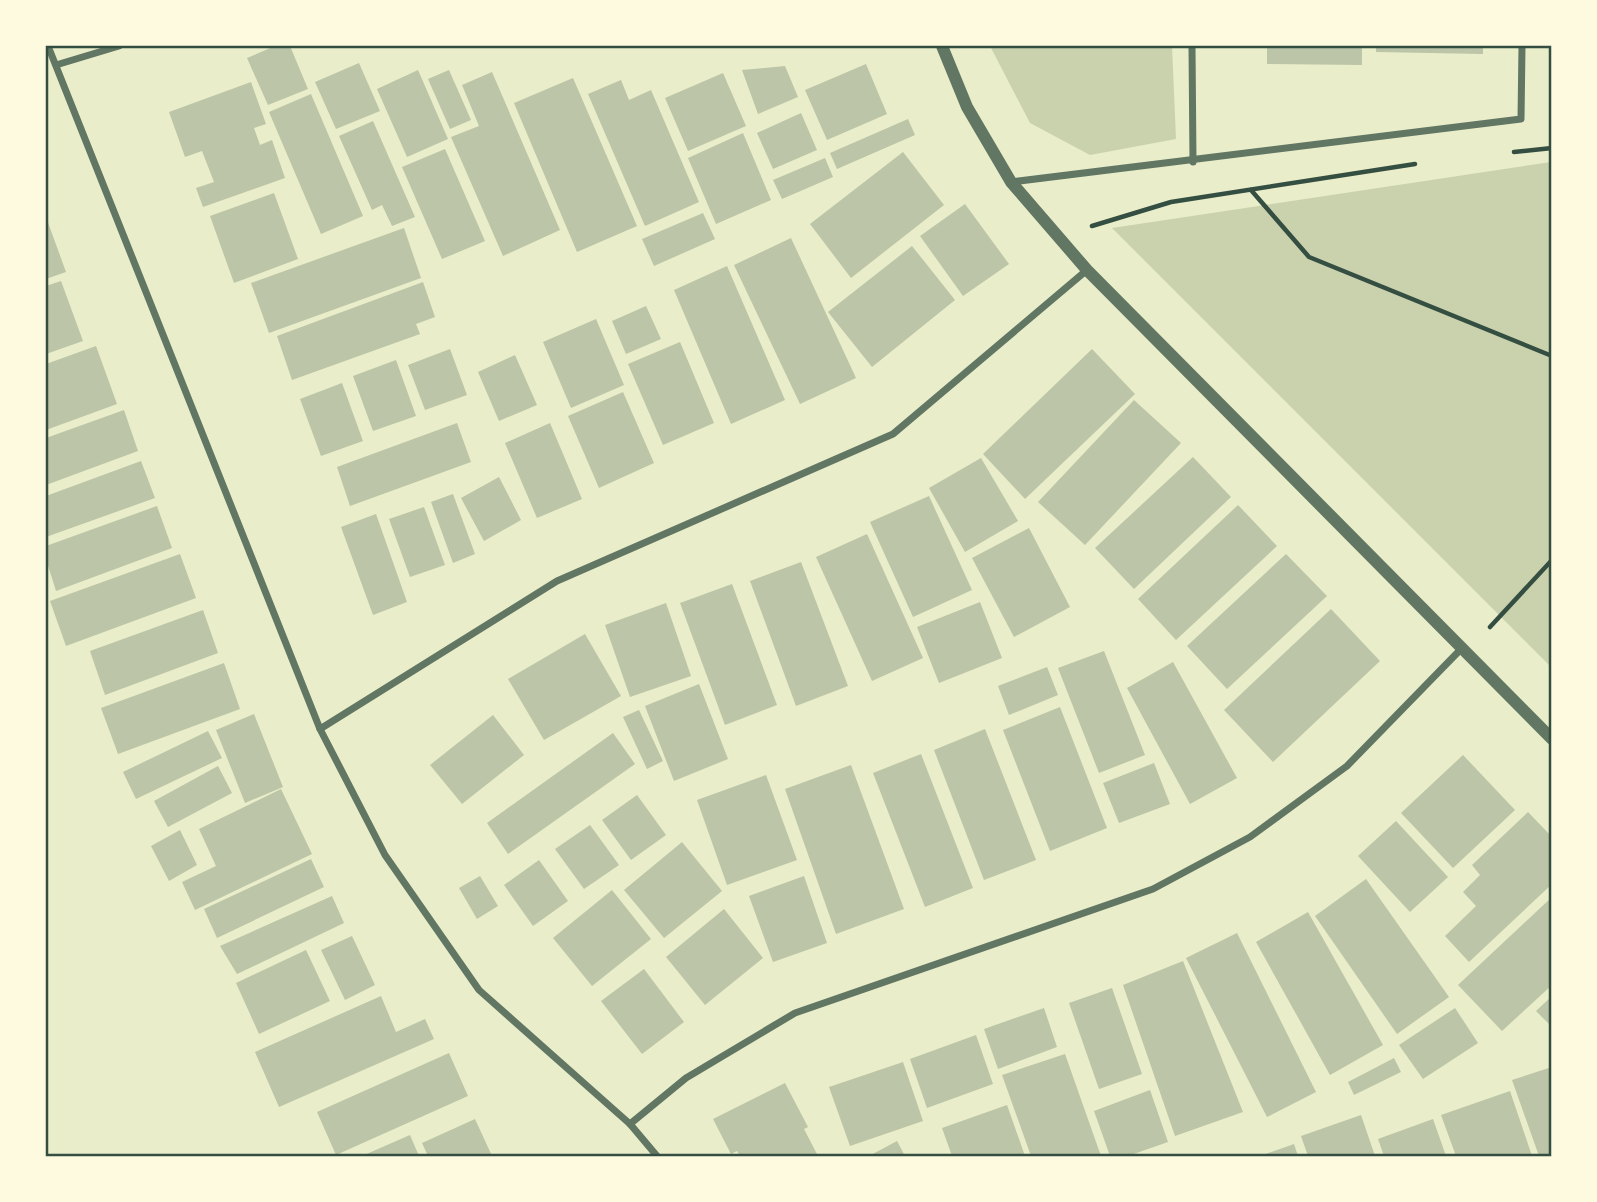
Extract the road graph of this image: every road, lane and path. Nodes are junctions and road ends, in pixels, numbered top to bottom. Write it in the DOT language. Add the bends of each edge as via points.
graph roads {
  1 [pos="48,46"];
  2 [pos="119,46"];
  3 [pos="942,46"];
  4 [pos="1192,46"];
  5 [pos="1522,46"];
  6 [pos="56,65"];
  7 [pos="1552,148"];
  8 [pos="1510,152"];
  9 [pos="1193,162"];
  10 [pos="1427,162"];
  11 [pos="1011,182"];
  12 [pos="1250,190"];
  13 [pos="1092,226"];
  14 [pos="1087,270"];
  15 [pos="1552,356"];
  16 [pos="1552,560"];
  17 [pos="1490,627"];
  18 [pos="1462,648"];
  19 [pos="320,729"];
  20 [pos="1552,739"];
  21 [pos="630,1124"];
  22 [pos="657,1157"];
  1 -- 6 [label="street"];
  2 -- 6 [label="street"];
  3 -- 11 [label="street" via="967,107"];
  4 -- 9 [label="street"];
  5 -- 9 [label="street" via="1521,119"];
  6 -- 19 [label="street"];
  7 -- 8 [label="path"];
  9 -- 11 [label="street"];
  10 -- 12 [label="path"];
  11 -- 14 [label="street"];
  12 -- 13 [label="path" via="1171,202"];
  12 -- 15 [label="path" via="1308,257"];
  14 -- 18 [label="street"];
  14 -- 19 [label="street" via="893,433 557,581"];
  16 -- 17 [label="path"];
  18 -- 20 [label="street"];
  18 -- 21 [label="street" via="1347,766 1250,837 1153,889 795,1013 686,1078"];
  19 -- 21 [label="street" via="385,855 479,990"];
  21 -- 22 [label="street"];
}
